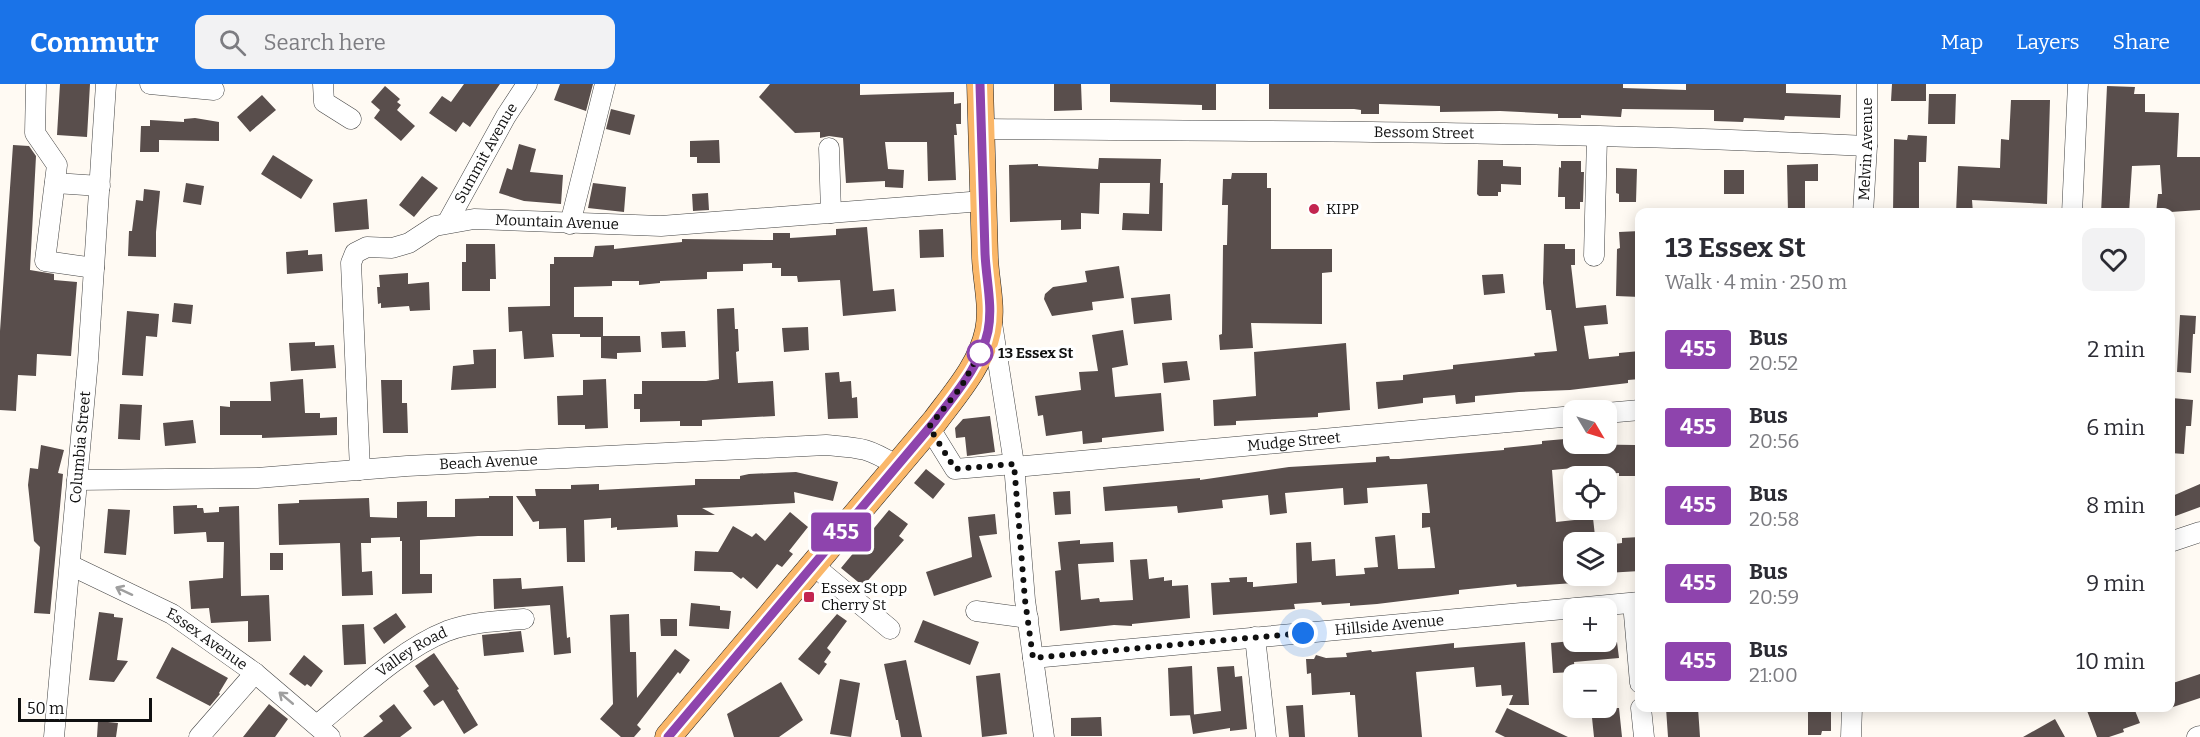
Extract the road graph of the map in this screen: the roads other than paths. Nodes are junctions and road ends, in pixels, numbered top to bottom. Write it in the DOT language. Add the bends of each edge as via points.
graph roads {
  1 [pos="106,84"];
  2 [pos="150,84"];
  3 [pos="323,84"];
  4 [pos="527,84"];
  5 [pos="605,84"];
  6 [pos="980,84"];
  7 [pos="1867,84"];
  8 [pos="2078,84"];
  9 [pos="36,86"];
  10 [pos="214,90"];
  11 [pos="351,119"];
  12 [pos="982,129"];
  13 [pos="1597,137"];
  14 [pos="1867,146"];
  15 [pos="829,148"];
  16 [pos="55,183"];
  17 [pos="99,186"];
  18 [pos="983,201"];
  19 [pos="1863,208"];
  20 [pos="2072,208"];
  21 [pos="831,213"];
  22 [pos="447,223"];
  23 [pos="570,224"];
  24 [pos="1594,256"];
  25 [pos="94,268"];
  26 [pos="989,299"];
  27 [pos="1635,410"];
  28 [pos="1617,412"];
  29 [pos="1563,417"];
  30 [pos="929,427"];
  31 [pos="896,465"];
  32 [pos="1015,465"];
  33 [pos="360,470"];
  34 [pos="77,480"];
  35 [pos="2200,532"];
  36 [pos="2175,540"];
  37 [pos="70,565"];
  38 [pos="813,565"];
  39 [pos="1635,602"];
  40 [pos="976,612"];
  41 [pos="1028,618"];
  42 [pos="524,619"];
  43 [pos="890,629"];
  44 [pos="1255,637"];
  45 [pos="1033,658"];
  46 [pos="255,673"];
  47 [pos="1641,712"];
  48 [pos="1852,712"];
  49 [pos="323,731"];
  50 [pos="54,737"];
  51 [pos="199,737"];
  52 [pos="668,737"];
  53 [pos="1044,737"];
  54 [pos="1266,737"];
  55 [pos="1644,737"];
  56 [pos="1851,737"];
  1 -- 17 [label="street, Columbia Street"];
  2 -- 10 [label="street"];
  3 -- 11 [label="street" via="324,102"];
  4 -- 22 [label="street, Summit Avenue"];
  5 -- 23 [label="street"];
  6 -- 12 [label="main road"];
  7 -- 14 [label="street, Melvin Avenue"];
  8 -- 20 [label="street"];
  9 -- 16 [label="street" via="35,133 57,165"];
  12 -- 13 [label="street, Bessom Street"];
  12 -- 18 [label="main road"];
  13 -- 14 [label="street, Bessom Street"];
  13 -- 24 [label="street"];
  14 -- 19 [label="street, Melvin Avenue"];
  15 -- 21 [label="street"];
  16 -- 17 [label="street"];
  16 -- 25 [label="street" via="45,261"];
  17 -- 25 [label="street, Columbia Street"];
  18 -- 21 [label="street, Mountain Avenue"];
  18 -- 26 [label="main road"];
  21 -- 23 [label="street, Mountain Avenue" via="661,226"];
  22 -- 23 [label="street, Mountain Avenue" via="474,219"];
  22 -- 33 [label="street, Mountain Avenue" via="409,243 392,248 367,247 355,253 351,263"];
  25 -- 34 [label="street, Columbia Street"];
  26 -- 30 [label="main road" via="988,331 982,349 961,387"];
  26 -- 32 [label="street"];
  27 -- 28 [label="street"];
  29 -- 32 [label="street, Mudge Street"];
  30 -- 31 [label="main road"];
  30 -- 32 [label="street, Mudge Street" via="955,469"];
  31 -- 33 [label="street, Beach Avenue" via="868,449 826,446"];
  31 -- 38 [label="main road"];
  32 -- 41 [label="street"];
  33 -- 34 [label="street, Beach Avenue" via="257,478"];
  34 -- 37 [label="street, Columbia Street"];
  35 -- 36 [label="street"];
  46 -- 37 [label="street, Essex Avenue, one-way" via="172,614"];
  37 -- 50 [label="street, Columbia Street"];
  38 -- 43 [label="street"];
  38 -- 52 [label="main road"];
  39 -- 44 [label="street, Hillside Avenue"];
  40 -- 41 [label="street"];
  41 -- 45 [label="street"];
  42 -- 49 [label="street, Valley Road" via="468,626 425,642 400,658"];
  44 -- 45 [label="street, Hillside Avenue"];
  44 -- 54 [label="street"];
  45 -- 53 [label="street"];
  49 -- 46 [label="street, Essex Avenue, one-way"];
  46 -- 51 [label="street"];
  47 -- 55 [label="street"];
  48 -- 56 [label="street"];
}
